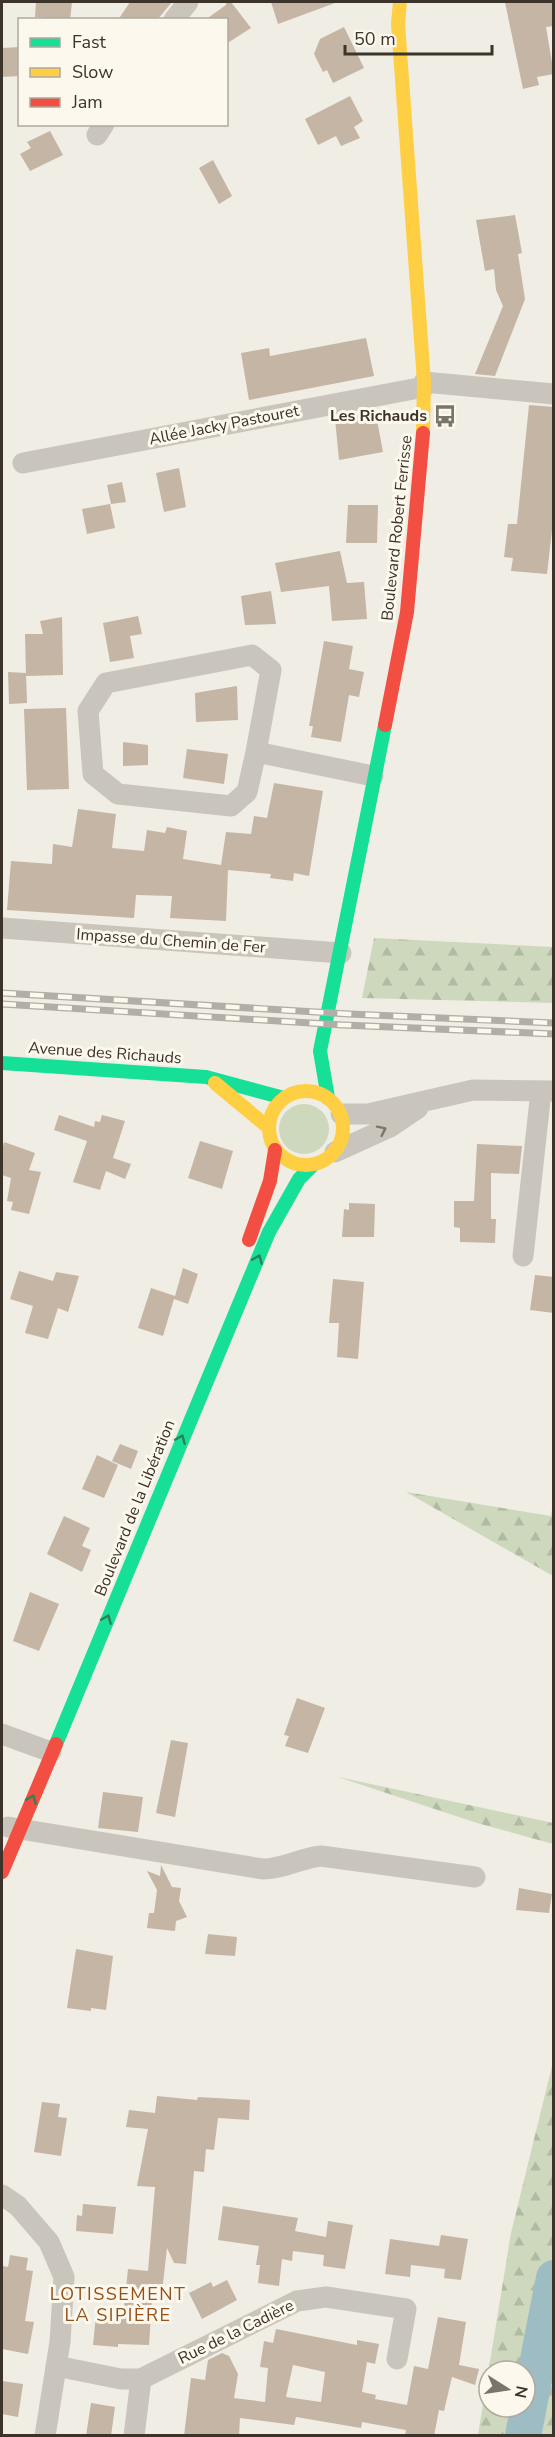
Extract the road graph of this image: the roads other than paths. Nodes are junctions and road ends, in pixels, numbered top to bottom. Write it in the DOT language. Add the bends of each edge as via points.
graph roads {
  1 [pos="189,2"];
  2 [pos="400,2"];
  3 [pos="176,18"];
  4 [pos="424,384"];
  5 [pos="554,394"];
  6 [pos="24,464"];
  7 [pos="256,752"];
  8 [pos="373,776"];
  9 [pos="2,928"];
  10 [pos="341,953"];
  11 [pos="320,1051"];
  12 [pos="2,1063"];
  13 [pos="206,1077"];
  14 [pos="547,1091"];
  15 [pos="288,1096"];
  16 [pos="426,1102"];
  17 [pos="334,1106"];
  18 [pos="269,1128"];
  19 [pos="276,1150"];
  20 [pos="335,1152"];
  21 [pos="314,1165"];
  22 [pos="246,1249"];
  23 [pos="523,1256"];
  24 [pos="210,1336"];
  25 [pos="92,1621"];
  26 [pos="2,1734"];
  27 [pos="41,1749"];
  28 [pos="22,1787"];
  29 [pos="9,1832"];
  30 [pos="2,1872"];
  31 [pos="475,1877"];
  32 [pos="2,2195"];
  33 [pos="397,2359"];
  34 [pos="56,2366"];
  35 [pos="141,2379"];
  36 [pos="45,2436"];
  37 [pos="134,2436"];
  1 -- 3 [label="street"];
  2 -- 4 [label="street, Boulevard Robert Ferrisse" via="398,24"];
  4 -- 5 [label="street, Allée Jacky Pastouret"];
  4 -- 6 [label="street, Allée Jacky Pastouret"];
  4 -- 8 [label="street, Boulevard Robert Ferrisse" via="423,460 406,612"];
  7 -- 7 [label="street" via="271,670 252,655 106,683 88,711 93,774 118,795 231,806 247,792"];
  7 -- 8 [label="street"];
  8 -- 10 [label="street, Boulevard Robert Ferrisse"];
  9 -- 10 [label="street, Impasse du Chemin de Fer"];
  10 -- 11 [label="street, Boulevard Robert Ferrisse"];
  11 -- 15 [label="street, Boulevard Robert Ferrisse"];
  11 -- 17 [label="street, Boulevard Robert Ferrisse"];
  12 -- 13 [label="street, Avenue des Richauds"];
  13 -- 15 [label="street, Avenue des Richauds"];
  13 -- 18 [label="street"];
  14 -- 16 [label="street" via="473,1090"];
  14 -- 23 [label="street"];
  15 -- 17 [label="street" via="311,1091"];
  15 -- 18 [label="street" via="273,1111"];
  16 -- 17 [label="street" via="368,1114"];
  20 -- 16 [label="street, one-way" via="390,1127"];
  17 -- 20 [label="street" via="342,1140"];
  18 -- 19 [label="street"];
  19 -- 21 [label="street" via="292,1163"];
  19 -- 22 [label="street" via="270,1181"];
  20 -- 21 [label="street"];
  27 -- 21 [label="street, Boulevard de la Libération, one-way" via="269,1232 299,1179"];
  24 -- 25 [label="street, Boulevard de la Libération"];
  26 -- 27 [label="street"];
  29 -- 27 [label="street, Boulevard de la Libération, one-way"];
  28 -- 29 [label="street, Boulevard de la Libération"];
  29 -- 30 [label="street, Boulevard de la Libération"];
  29 -- 31 [label="street" via="263,1869 278,1869 306,1858 321,1857"];
  32 -- 34 [label="street" via="18,2206 49,2242 64,2277"];
  33 -- 35 [label="street, Rue de la Cadière" via="406,2310 326,2297 297,2301"];
  34 -- 35 [label="street" via="121,2379"];
  34 -- 36 [label="street"];
  35 -- 37 [label="street"];
}
